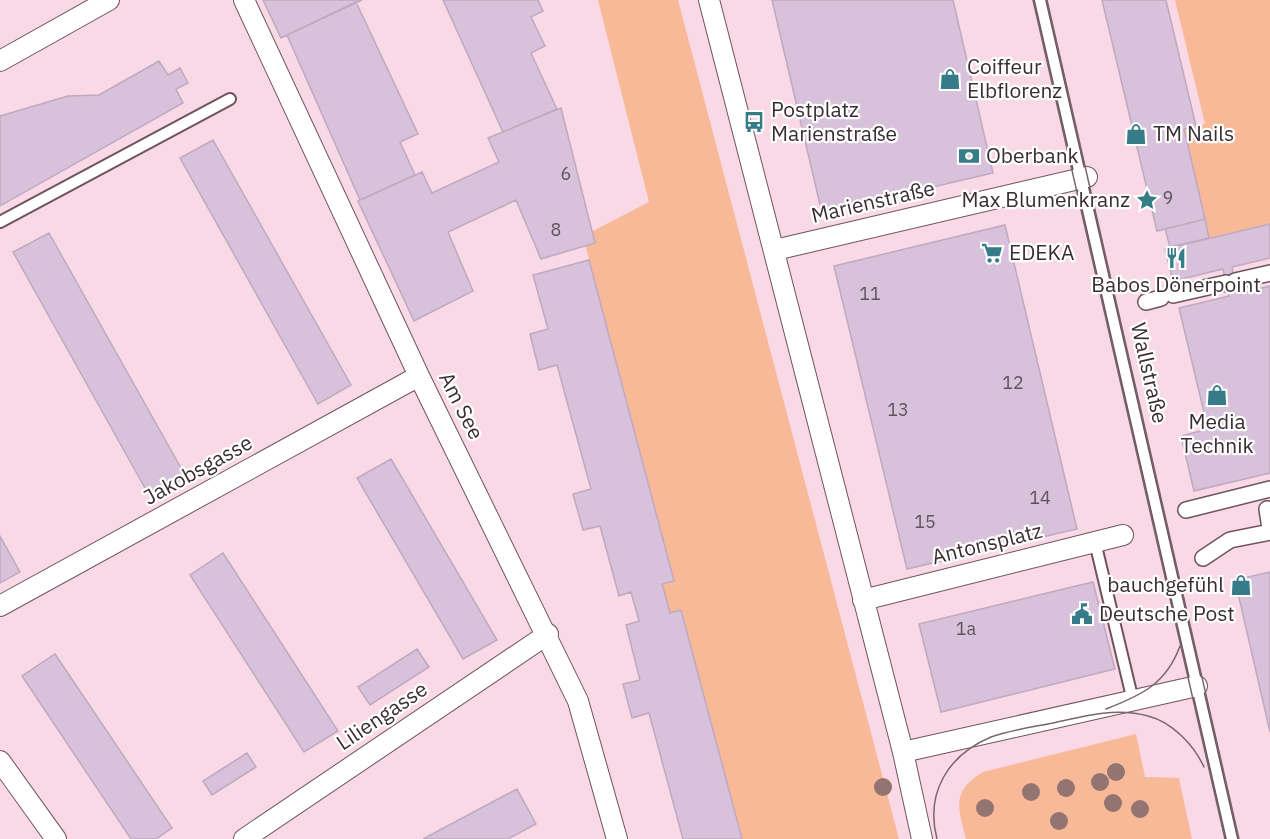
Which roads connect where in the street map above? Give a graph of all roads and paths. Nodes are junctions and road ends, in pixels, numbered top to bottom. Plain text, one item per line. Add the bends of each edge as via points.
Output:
1 (109, 0) edge
2 (244, 0) edge
3 (710, 0) edge
4 (1040, 0) edge
5 (0, 61) edge
6 (230, 99) dead end
7 (1084, 178) junction
8 (0, 222) edge
9 (775, 250) junction
10 (1270, 273) edge
11 (1146, 302) dead end
12 (419, 376) junction
13 (1270, 489) edge
14 (1267, 509) dead end
15 (1186, 510) dead end
16 (1270, 528) edge
17 (1270, 532) edge
18 (1123, 535) dead end
19 (1095, 542) junction
20 (1203, 558) dead end
21 (863, 600) junction
22 (0, 606) edge
23 (548, 634) junction
24 (1197, 686) junction
25 (1133, 700) junction
26 (903, 752) junction
27 (0, 761) edge
28 (56, 839) edge
29 (244, 839) edge
30 (617, 839) edge
31 (922, 839) edge
32 (1232, 839) edge

1 - 5 street
2 - 12 street, Am See
3 - 9 street
4 - 7 lane, Wallstraße
6 - 8 lane
7 - 9 street, Marienstraße
7 - 24 lane, Wallstraße
9 - 21 street
10 - 11 street
12 - 22 street, Jakobsgasse
12 - 23 street, Am See
13 - 15 street
14 - 16 street
17 - 20 street via 1230,540
18 - 19 street, Antonsplatz
19 - 21 street, Antonsplatz
19 - 25 lane
21 - 26 street
23 - 29 street, Liliengasse
23 - 30 street, Am See via 578,700
24 - 25 street
24 - 32 lane, Wallstraße
25 - 26 street
26 - 31 street
27 - 28 street

